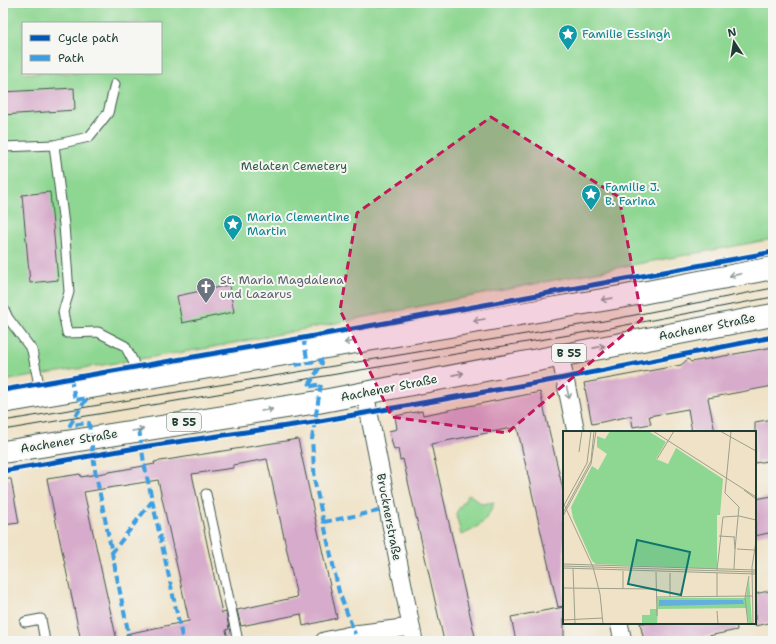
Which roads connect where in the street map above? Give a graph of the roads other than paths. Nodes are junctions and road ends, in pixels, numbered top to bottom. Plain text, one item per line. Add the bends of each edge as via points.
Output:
1 (115, 84) dead end
2 (54, 145) junction
3 (3, 148) edge
4 (773, 268) edge
5 (3, 307) edge
6 (773, 314) edge
7 (560, 355) junction
8 (137, 378) junction
9 (365, 392) junction
10 (41, 395) junction
11 (3, 402) edge
12 (576, 431) edge
13 (3, 452) edge
14 (206, 494) dead end
15 (25, 622) dead end
16 (619, 624) edge
17 (412, 634) edge
18 (45, 641) edge
19 (238, 641) edge
20 (324, 641) edge
21 (623, 641) edge

1 - 2 lane via 108,113 89,137
2 - 3 lane
2 - 8 lane via 68,277 69,292 63,312 67,332 98,332 125,346 133,361
4 -> 8 main road via 626,296
5 - 10 lane via 8,318 32,350
7 -> 6 main road, Aachener Straße / B 55
9 -> 7 main road, Aachener Straße / B 55
7 -> 12 street
8 - 10 main road
13 -> 9 main road, Aachener Straße / B 55
9 - 17 street, Brucknerstraße
10 - 11 main road
14 - 19 lane
15 - 18 lane via 41,619
16 - 21 street
17 - 20 street via 355,634

